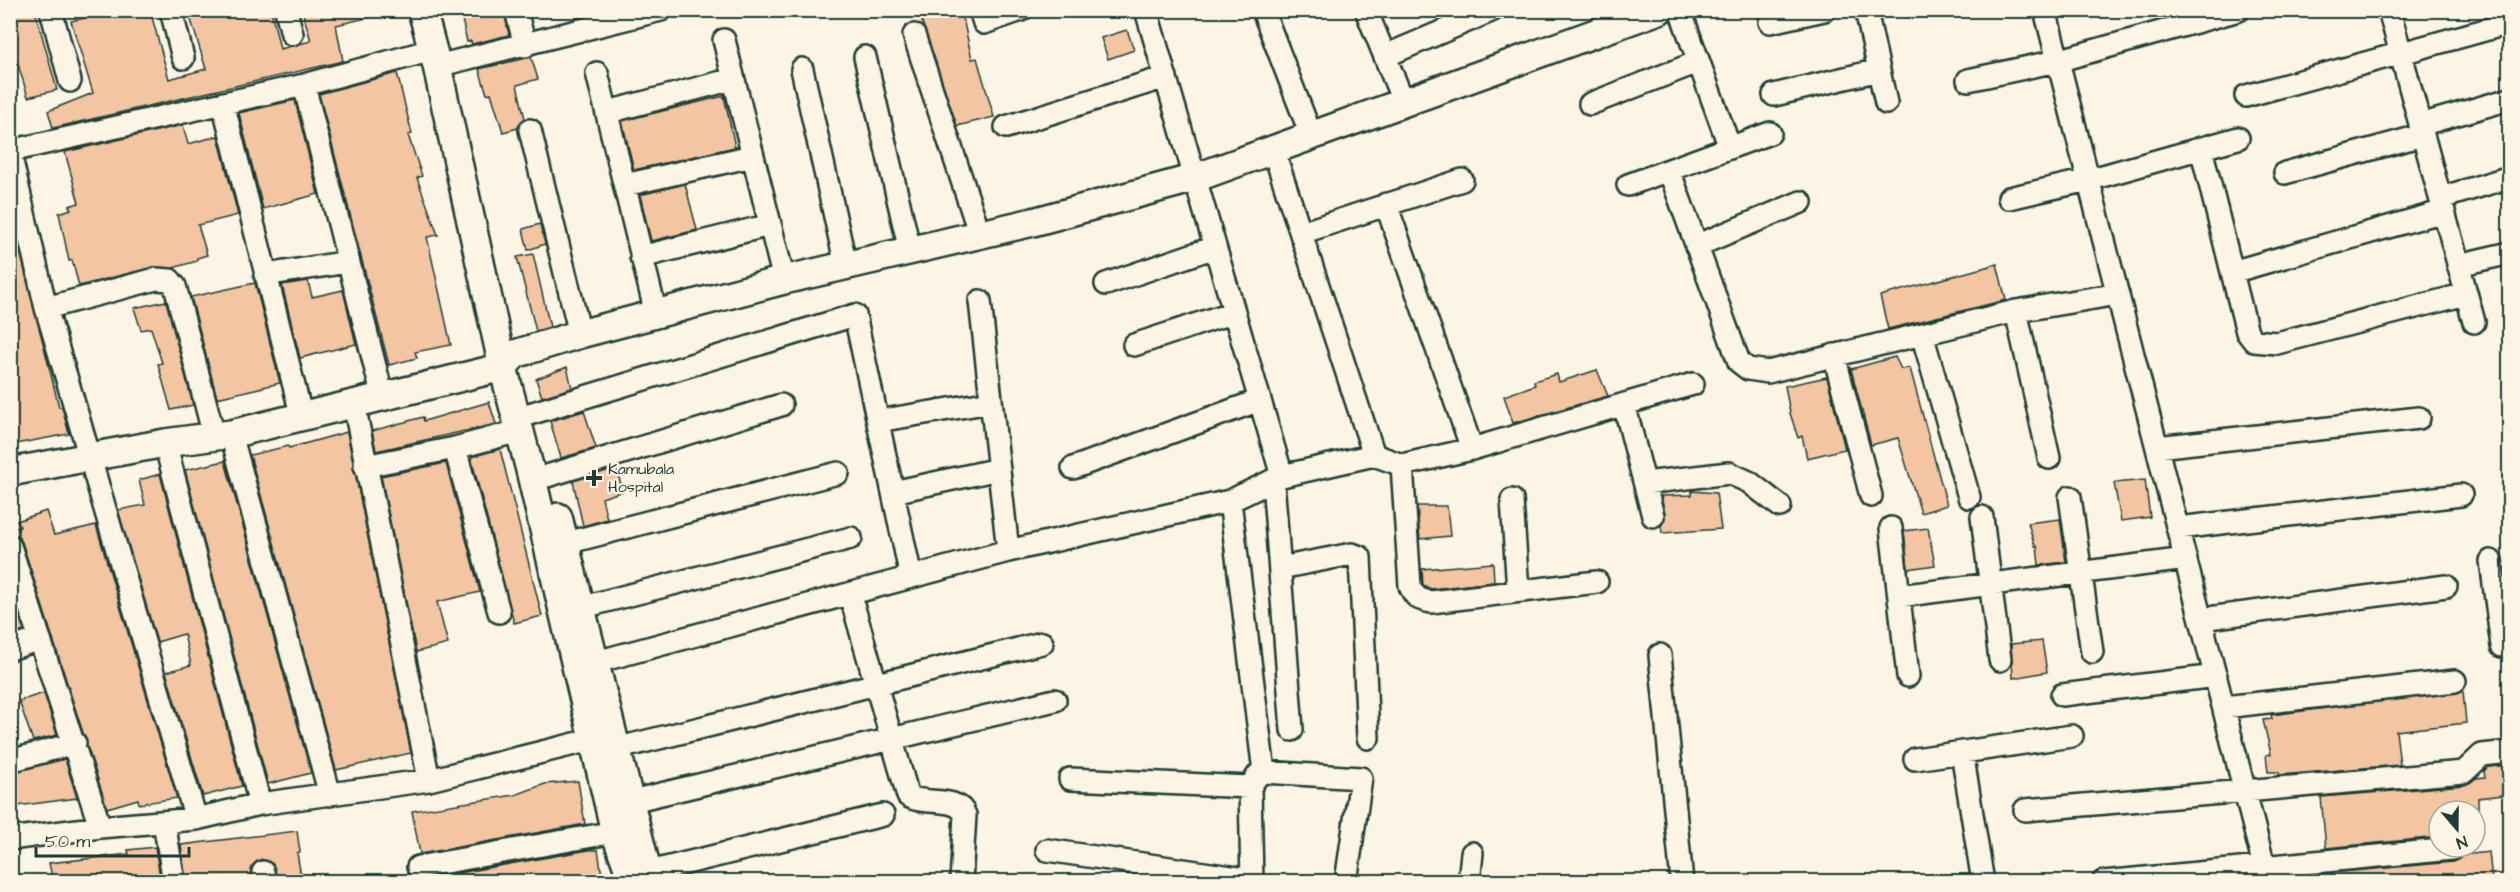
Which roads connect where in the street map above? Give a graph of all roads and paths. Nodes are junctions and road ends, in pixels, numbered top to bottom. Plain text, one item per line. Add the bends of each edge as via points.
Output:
1 (51, 10) edge
2 (171, 10) edge
3 (286, 10) edge
4 (422, 10) edge
5 (441, 10) edge
6 (516, 10) edge
7 (661, 10) edge
8 (980, 10) edge
9 (1021, 10) edge
10 (1146, 10) edge
11 (1366, 10) edge
12 (1493, 10) edge
13 (1659, 10) edge
14 (1680, 10) edge
15 (1824, 10) edge
16 (1866, 10) edge
17 (2044, 10) edge
18 (2239, 10) edge
19 (2389, 10) edge
20 (1265, 16) dead end
21 (608, 17) edge
22 (1770, 22) dead end
23 (2510, 23) edge
24 (292, 34) dead end
25 (914, 35) dead end
26 (724, 40) dead end
27 (525, 46) junction
28 (2402, 53) junction
29 (1384, 56) junction
30 (865, 57) dead end
31 (183, 58) dead end
32 (441, 59) junction
33 (2057, 61) junction
34 (1698, 62) junction
35 (802, 69) dead end
36 (1879, 70) junction
37 (597, 73) dead end
38 (1166, 77) junction
39 (734, 79) junction
40 (1968, 80) dead end
41 (70, 81) dead end
42 (304, 85) junction
43 (1774, 95) dead end
44 (2246, 96) dead end
45 (2510, 99) edge
46 (1403, 101) junction
47 (1886, 103) dead end
48 (223, 104) junction
49 (1590, 104) dead end
50 (608, 112) junction
51 (1006, 127) dead end
52 (530, 130) dead end
53 (2421, 130) junction
54 (1770, 133) dead end
55 (1311, 135) junction
56 (2238, 138) dead end
57 (1730, 148) junction
58 (2201, 148) junction
59 (1273, 149) junction
60 (10, 152) edge
61 (752, 156) junction
62 (1668, 170) junction
63 (2285, 173) dead end
64 (2510, 177) edge
65 (1195, 178) junction
66 (1461, 180) dead end
67 (2088, 180) junction
68 (625, 185) junction
69 (1628, 185) dead end
70 (2009, 198) dead end
71 (1801, 202) dead end
72 (1386, 204) junction
73 (2442, 205) junction
74 (770, 225) junction
75 (1301, 232) junction
76 (980, 235) junction
77 (1696, 246) junction
78 (1215, 247) junction
79 (910, 251) junction
80 (2510, 253) edge
81 (641, 257) junction
82 (348, 262) junction
83 (2458, 265) junction
84 (846, 266) junction
85 (2232, 272) junction
86 (265, 274) junction
87 (784, 280) junction
88 (1106, 284) dead end
89 (2118, 294) junction
90 (2466, 294) junction
91 (980, 301) dead end
92 (46, 308) junction
93 (2016, 311) junction
94 (1234, 312) junction
95 (656, 314) junction
96 (2474, 322) dead end
97 (580, 334) junction
98 (1922, 334) junction
99 (1134, 345) dead end
100 (1834, 355) junction
101 (509, 360) junction
102 (1693, 384) dead end
103 (383, 398) junction
104 (1260, 400) junction
105 (991, 402) junction
106 (354, 404) junction
107 (1624, 404) junction
108 (782, 405) dead end
109 (302, 418) junction
110 (2419, 418) dead end
111 (878, 421) junction
112 (522, 422) junction
113 (222, 435) junction
114 (165, 443) junction
115 (2157, 447) junction
116 (455, 448) junction
117 (1472, 449) junction
118 (1374, 455) junction
119 (91, 456) junction
120 (2049, 458) dead end
121 (1402, 465) junction
122 (365, 466) junction
123 (1073, 468) dead end
124 (999, 469) junction
125 (10, 472) edge
126 (838, 473) dead end
127 (547, 476) junction
128 (1278, 478) junction
129 (1645, 483) junction
130 (893, 492) junction
131 (2462, 495) dead end
132 (1871, 496) dead end
133 (1969, 497) dead end
134 (2070, 497) dead end
135 (1512, 500) dead end
136 (1230, 501) junction
137 (1780, 506) dead end
138 (1653, 516) dead end
139 (1982, 517) dead end
140 (1891, 528) dead end
141 (2178, 528) junction
142 (851, 538) dead end
143 (566, 543) junction
144 (10, 546) edge
145 (1008, 551) junction
146 (2186, 559) junction
147 (2492, 561) dead end
148 (1280, 568) junction
149 (2081, 572) junction
150 (911, 577) junction
151 (1597, 582) dead end
152 (1991, 584) junction
153 (2446, 586) dead end
154 (1518, 591) junction
155 (850, 594) junction
156 (1899, 596) junction
157 (583, 607) junction
158 (499, 612) dead end
159 (2201, 619) junction
160 (40, 639) junction
161 (1042, 643) dead end
162 (2510, 646) edge
163 (10, 649) edge
164 (2092, 652) dead end
165 (1660, 655) dead end
166 (2000, 660) dead end
167 (596, 662) junction
168 (2216, 675) junction
169 (1908, 676) dead end
170 (2455, 681) dead end
171 (876, 684) junction
172 (2062, 695) dead end
173 (1055, 700) dead end
174 (2224, 707) junction
175 (1292, 730) dead end
176 (2072, 736) dead end
177 (1368, 738) dead end
178 (893, 739) junction
179 (75, 743) junction
180 (605, 744) junction
181 (1962, 752) junction
182 (2510, 752) edge
183 (1915, 759) dead end
184 (10, 761) edge
185 (1070, 778) dead end
186 (429, 780) junction
187 (1257, 780) junction
188 (2246, 792) junction
189 (330, 795) junction
190 (260, 804) junction
191 (2025, 810) dead end
192 (618, 813) junction
193 (883, 814) dead end
194 (196, 819) junction
195 (164, 822) junction
196 (100, 827) junction
197 (10, 839) edge
198 (1047, 850) dead end
199 (2427, 852) edge
200 (1472, 853) dead end
201 (418, 867) dead end
202 (2267, 874) edge
203 (640, 878) edge
204 (1252, 881) edge
205 (174, 882) edge
206 (961, 882) edge
207 (1346, 882) edge
208 (1469, 882) edge
209 (1682, 882) edge
210 (1983, 882) edge
211 (2103, 882) edge

1 - 41 street
2 - 31 street
3 - 24 street
4 - 32 street
5 - 32 street
6 - 27 street
7 - 21 street
8 - 9 street via 984,23
10 - 38 street
11 - 29 street
12 - 29 street
13 - 46 street
14 - 34 street
15 - 22 street
16 - 36 street
17 - 33 street
18 - 33 street
19 - 28 street
20 - 55 street
21 - 27 street
23 - 28 street
25 - 76 street
26 - 39 street
27 - 32 street
28 - 44 street
28 - 53 street
29 - 46 street
30 - 79 street
32 - 42 street
32 - 101 street
33 - 40 street
33 - 67 street
34 - 49 street
34 - 57 street
35 - 84 street
36 - 43 street
36 - 47 street
37 - 50 street
38 - 51 street
38 - 65 street
39 - 50 street
39 - 61 street
42 - 48 street
42 - 82 street
45 - 53 street
46 - 55 street
48 - 60 street
48 - 86 street
50 - 68 street
52 - 97 street
53 - 63 street
53 - 73 street
54 - 57 street
55 - 59 street
56 - 58 street
57 - 62 street
58 - 67 street
58 - 85 street
59 - 65 street
59 - 75 street
60 - 92 street
61 - 68 street
61 - 74 street
62 - 69 street
62 - 77 street
64 - 73 street
65 - 76 street
65 - 78 street
66 - 72 street
67 - 70 street
67 - 89 street
68 - 81 street
71 - 77 street
72 - 75 street
72 - 117 street
73 - 83 street
73 - 85 street
74 - 81 street
74 - 87 street
75 - 118 street
76 - 79 street
77 - 100 street via 1739,362 1748,369 1768,372
78 - 88 street
78 - 94 street
79 - 84 street
80 - 83 street
81 - 95 street
82 - 86 street
82 - 103 street
83 - 90 street
84 - 87 street
85 - 90 street via 2247,332 2254,341 2266,343
86 - 109 street
87 - 95 street
89 - 93 street
89 - 115 street
90 - 96 street
91 - 105 street
92 - 113 street via 156,279 170,280
92 - 119 street
93 - 98 street
93 - 120 street
94 - 99 street
94 - 104 street
95 - 97 street
97 - 101 street
98 - 100 street
98 - 133 street
100 - 132 street
101 - 103 street
101 - 112 street
102 - 107 street
103 - 106 street
104 - 123 street
104 - 128 street
105 - 111 street
105 - 124 street
106 - 109 street
106 - 122 street
107 - 117 street
107 - 129 street
108 - 127 street
109 - 113 street
110 - 115 street
111 - 112 street via 855,315
111 - 130 street
112 - 116 street
112 - 127 street
112 - 180 street
113 - 114 street
113 - 189 street
114 - 119 street
114 - 190 street
115 - 141 street
116 - 122 street
116 - 158 street
117 - 121 street
118 - 121 street
118 - 128 street
119 - 125 street
119 - 194 street
121 - 154 street via 1410,586 1414,596 1431,602
122 - 186 street
124 - 130 street
124 - 145 street
126 - 143 street
127 - 143 street
128 - 136 street
128 - 148 street
129 - 137 street via 1729,473 1749,482
129 - 138 street
130 - 150 street
131 - 141 street
134 - 149 street
135 - 154 street
136 - 145 street
136 - 187 street
139 - 152 street
140 - 156 street
141 - 146 street
142 - 157 street
143 - 157 street
144 - 160 street
145 - 150 street
146 - 149 street
146 - 159 street
147 - 162 street via 2502,646
148 - 175 street
148 - 177 street via 1352,554 1359,557
149 - 152 street
149 - 164 street
150 - 155 street
151 - 154 street
152 - 156 street
152 - 166 street
153 - 159 street
155 - 167 street
155 - 171 street
156 - 169 street
157 - 167 street
159 - 168 street
160 - 163 street
160 - 179 street
161 - 171 street
165 - 209 street
167 - 180 street
168 - 172 street
168 - 174 street
170 - 174 street
171 - 178 street
171 - 180 street
173 - 178 street
174 - 188 street
176 - 181 street
178 - 192 street
178 - 206 street via 908,796 915,801 957,804 963,809
179 - 184 street
179 - 196 street
180 - 186 street
180 - 192 street
181 - 183 street
181 - 210 street
182 - 188 street via 2482,755 2464,772
185 - 187 street
186 - 189 street
187 - 204 street
187 - 207 street via 1361,778
188 - 191 street
188 - 202 street
189 - 190 street
190 - 194 street
192 - 201 street
192 - 203 street
193 - 203 street
194 - 195 street
195 - 196 street
195 - 205 street
196 - 197 street
198 - 204 street
199 - 202 street
200 - 208 street
202 - 211 street

